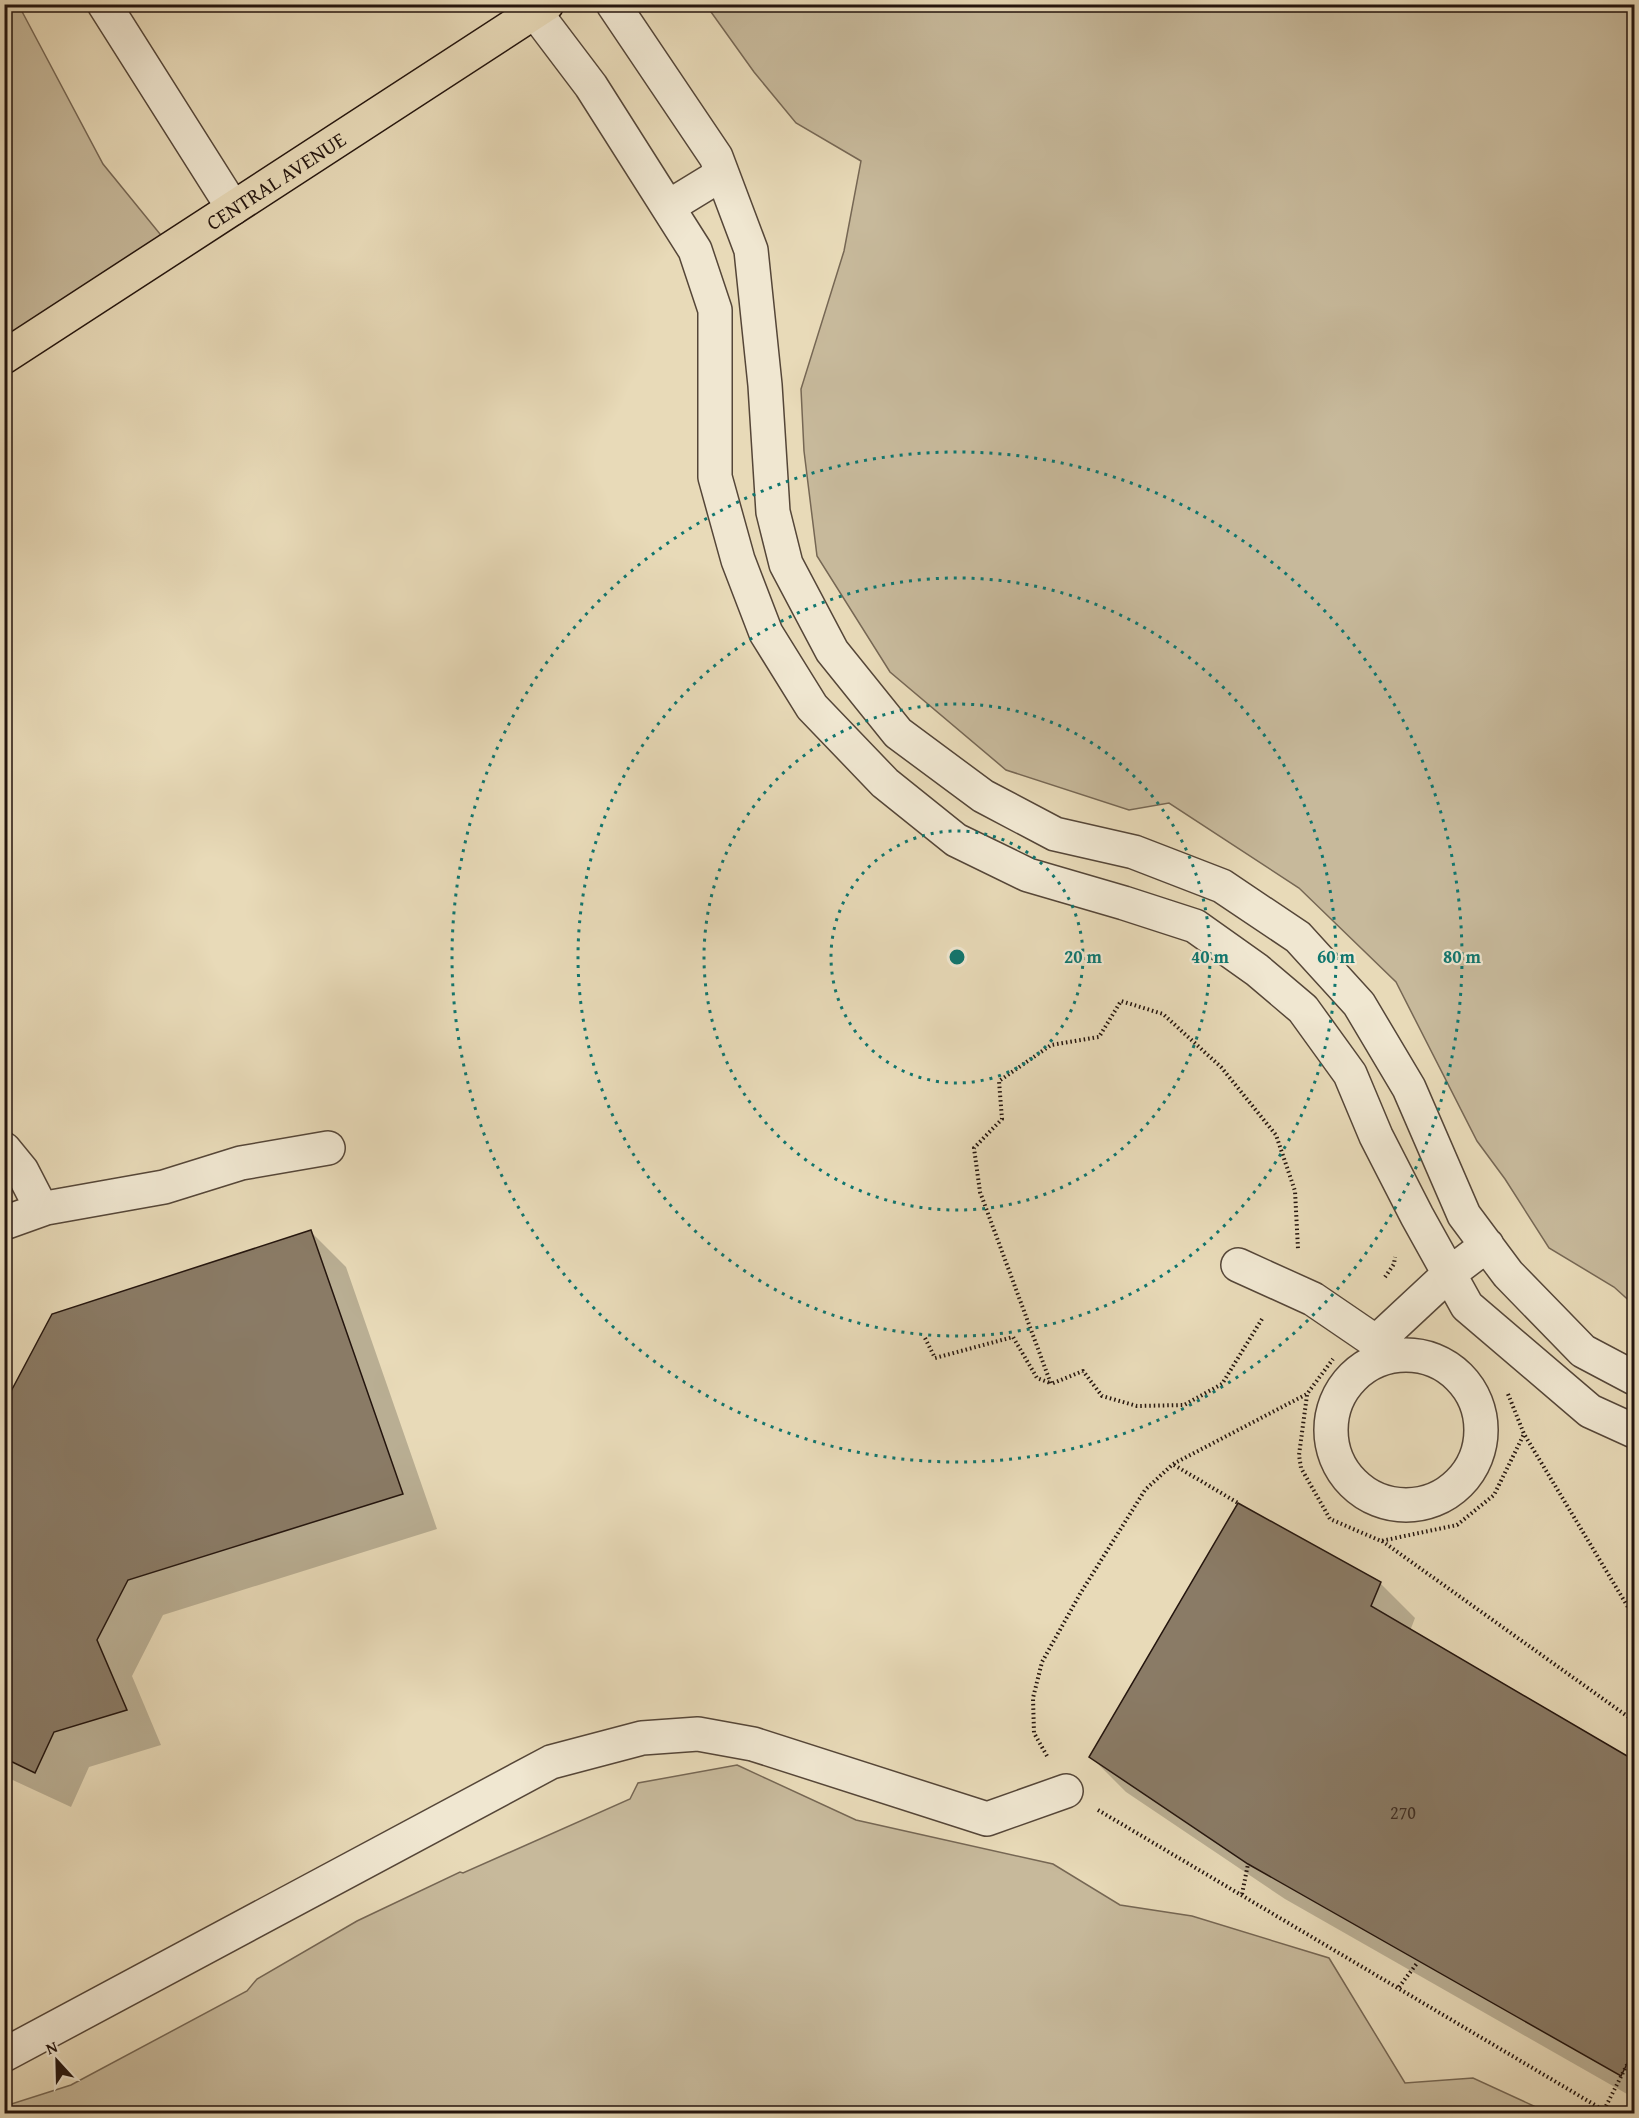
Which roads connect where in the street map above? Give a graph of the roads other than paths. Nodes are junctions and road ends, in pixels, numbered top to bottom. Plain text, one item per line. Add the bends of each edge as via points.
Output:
1 (104, 4) edge
2 (613, 4) edge
3 (541, 8) edge
4 (722, 174) junction
5 (668, 207) junction
6 (233, 208) junction
7 (4, 357) edge
8 (4, 1149) edge
9 (328, 1149) dead end
10 (46, 1208) junction
11 (4, 1224) edge
12 (1487, 1245) junction
13 (1238, 1265) dead end
14 (1449, 1274) junction
15 (1372, 1342) junction
16 (1635, 1378) edge
17 (1635, 1431) edge
18 (1066, 1791) road end
19 (4, 2055) edge

1 - 6 lane
2 - 4 lane via 716,157
3 - 5 lane
3 - 6 main road, CENTRAL AVENUE
4 - 5 lane
4 - 12 lane via 751,250 773,512 786,564 832,651 898,733 983,796 1055,834 1134,852 1222,886 1298,937 1359,1004 1408,1088 1464,1215
5 - 14 lane via 695,250 715,310 715,477 738,561 766,633 812,707 885,783 956,840 1028,875 1195,926 1257,970 1303,1010 1350,1074 1376,1136
6 - 7 main road, CENTRAL AVENUE
8 - 10 lane via 22,1171 38,1202
9 - 10 lane via 241,1163 164,1187
10 - 11 lane
12 - 14 lane
12 - 16 lane via 1508,1274 1583,1351
13 - 15 lane via 1313,1299
14 - 15 lane
14 - 17 lane via 1467,1306 1590,1411
15 - 15 lane via 1363,1368 1345,1385 1334,1408 1330,1432 1335,1457 1349,1479 1368,1495 1391,1504 1416,1504 1440,1497 1460,1483 1475,1463 1481,1439 1480,1414 1472,1391 1455,1372 1434,1359
18 - 19 lane via 987,1819 753,1744 698,1734 642,1738 551,1762

